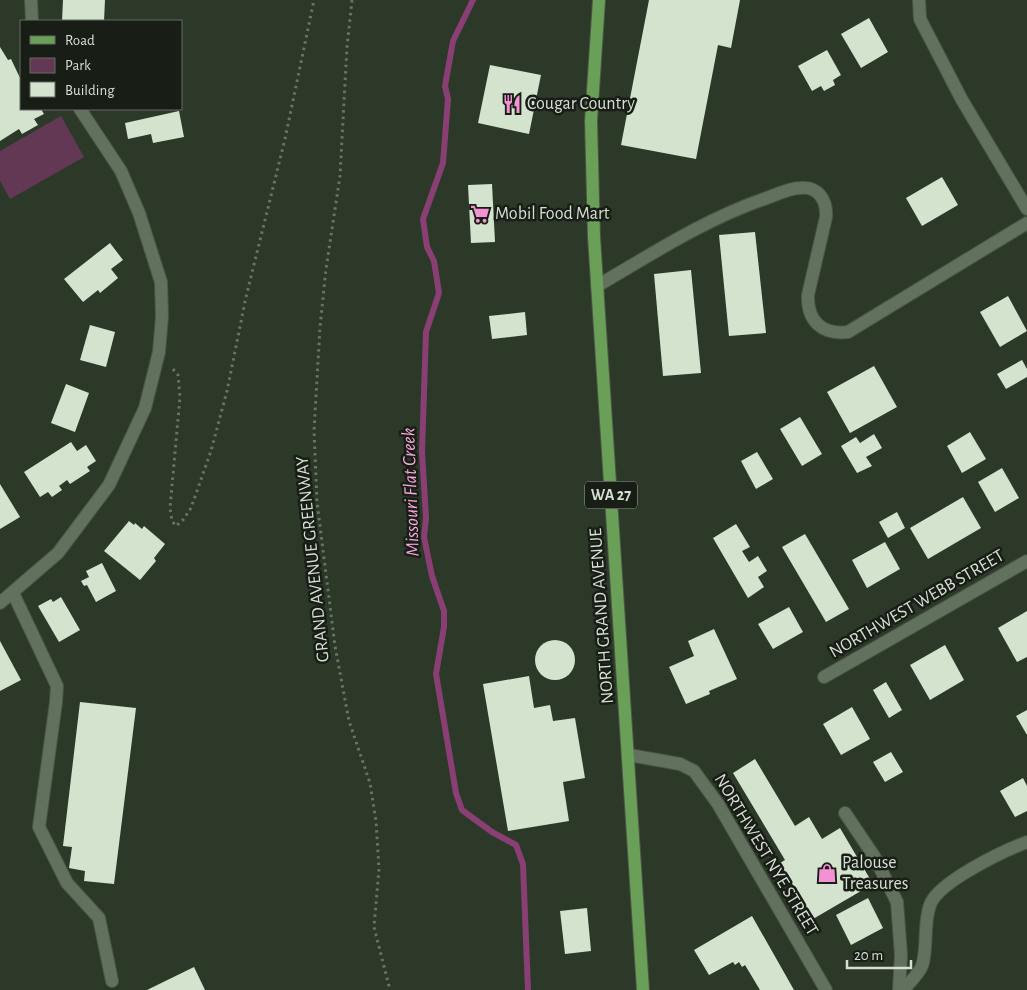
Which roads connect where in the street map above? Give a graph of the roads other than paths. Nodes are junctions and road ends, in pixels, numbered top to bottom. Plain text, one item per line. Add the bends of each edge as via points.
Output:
1 (31, 0) edge
2 (600, 0) edge
3 (919, 0) edge
4 (32, 20) edge
5 (81, 110) edge
6 (1027, 209) edge
7 (1027, 223) edge
8 (597, 286) junction
9 (1027, 561) edge
10 (13, 593) junction
11 (0, 603) edge
12 (824, 677) dead end
13 (628, 755) junction
14 (846, 813) dead end
15 (1027, 842) edge
16 (112, 981) dead end
17 (643, 990) edge
18 (826, 990) edge
19 (901, 990) edge

1 - 4 street
2 - 8 main road, NORTH GRAND AVENUE / WA 27 via 591,121
3 - 6 street via 920,19 932,44
5 - 10 street via 121,171 140,213 161,282 159,352 145,408 109,485 58,553
7 - 8 street via 848,332 825,331 811,316 808,305 826,217 824,200 810,189 800,188 740,207
8 - 13 main road, NORTH GRAND AVENUE / WA 27
9 - 12 street, NORTHWEST WEBB STREET
10 - 11 street
10 - 16 street via 57,686 39,827 67,883 99,918
13 - 17 main road, NORTH GRAND AVENUE / WA 27
13 - 18 street, NORTHWEST NYE STREET via 680,764 694,771 718,804
14 - 19 street via 874,856 897,902
15 - 19 street via 950,881 936,894 930,906 921,967

